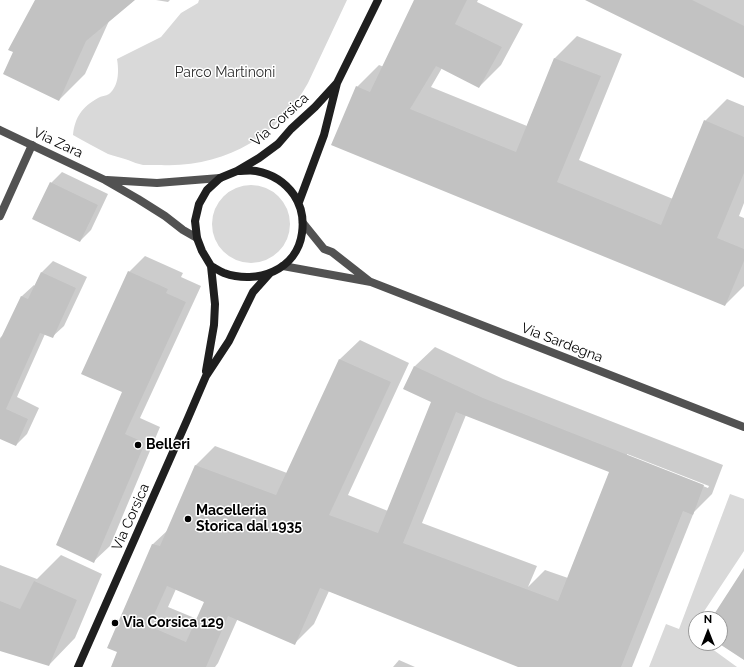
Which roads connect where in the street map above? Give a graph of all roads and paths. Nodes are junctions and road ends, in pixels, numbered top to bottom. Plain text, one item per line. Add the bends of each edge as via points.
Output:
1 (378, 0) edge
2 (337, 83) junction
3 (0, 130) edge
4 (32, 145) junction
5 (237, 172) junction
6 (220, 178) junction
7 (105, 180) junction
8 (298, 202) junction
9 (0, 216) edge
10 (303, 223) junction
11 (197, 238) junction
12 (211, 266) junction
13 (283, 266) junction
14 (270, 273) junction
15 (371, 282) junction
16 (206, 376) junction
17 (744, 427) edge
18 (78, 667) edge

1 - 2 main road, Via Corsica
2 - 5 main road, Via Corsica via 278,144
2 - 8 main road, Via Corsica via 324,135
3 - 4 street, Via Zara
4 - 7 street, Via Zara
4 - 9 street
5 - 6 main road, Via Corsica
5 - 8 main road, Via Corsica via 256,171 273,176 288,187
6 - 7 street, Via Zara via 157,183
6 - 11 main road, Via Corsica via 207,190 199,204 195,221
7 - 11 street, Via Zara
8 - 10 main road, Via Corsica
10 - 13 main road, Via Corsica via 301,239 294,254
10 - 15 street, Via Sardegna via 324,249 332,252
11 - 12 main road, Via Corsica
12 - 14 main road, Via Corsica via 223,273 239,277 255,277
12 - 16 main road, Via Corsica via 215,304
13 - 14 main road, Via Corsica
13 - 15 street, Via Sardegna
14 - 16 main road, Via Corsica via 253,292 229,341
15 - 17 street, Via Sardegna
16 - 18 main road, Via Corsica

